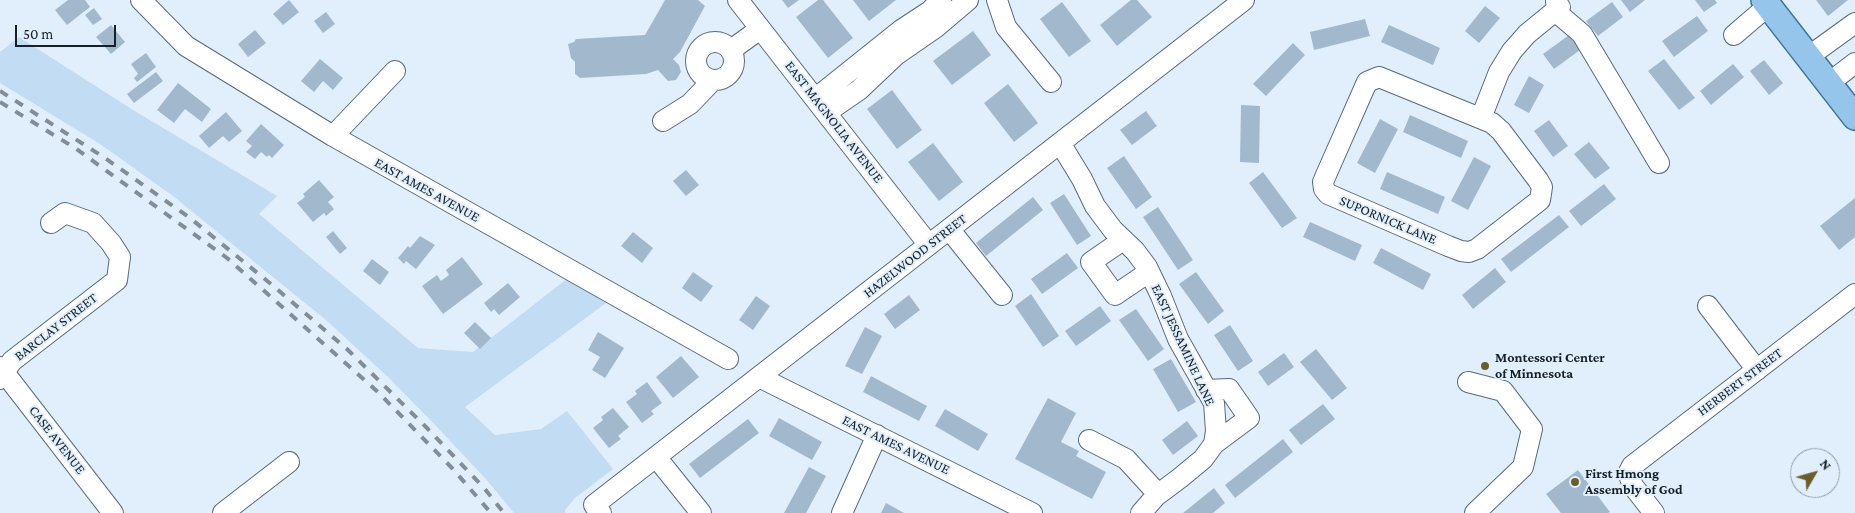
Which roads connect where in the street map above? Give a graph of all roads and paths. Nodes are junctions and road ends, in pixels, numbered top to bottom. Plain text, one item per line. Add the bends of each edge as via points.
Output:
1 (141, 0) edge
2 (738, 0) edge
3 (941, 0) edge
4 (968, 0) edge
5 (996, 0) edge
6 (1244, 0) edge
7 (1766, 3) edge
8 (1557, 6) edge
9 (1855, 23) edge
10 (760, 29) junction
11 (1734, 35) dead end
12 (731, 50) junction
13 (1808, 57) junction
14 (1855, 63) edge
15 (395, 71) dead end
16 (714, 80) junction
17 (1051, 82) dead end
18 (1829, 84) junction
19 (821, 105) junction
20 (1855, 117) edge
21 (1482, 118) junction
22 (663, 121) dead end
23 (333, 136) junction
24 (1060, 143) junction
25 (1659, 163) dead end
26 (51, 223) dead end
27 (949, 229) junction
28 (1123, 240) junction
29 (930, 245) junction
30 (1149, 272) junction
31 (1855, 294) edge
32 (1002, 295) dead end
33 (1708, 306) dead end
34 (728, 359) dead end
35 (1757, 370) junction
36 (2, 373) edge
37 (759, 377) junction
38 (1468, 382) dead end
39 (1206, 390) junction
40 (877, 435) junction
41 (1089, 440) dead end
42 (1214, 444) junction
43 (656, 458) junction
44 (289, 462) dead end
45 (1158, 494) junction
46 (1004, 506) edge
47 (114, 513) edge
48 (223, 513) edge
49 (601, 513) edge
50 (701, 513) edge
51 (842, 513) edge
52 (1032, 513) edge
53 (1141, 513) edge
54 (1475, 513) edge
55 (1654, 513) edge

1 - 23 street, EAST AMES AVENUE via 186,46
2 - 10 street, EAST MAGNOLIA AVENUE
3 - 19 street via 902,30
4 - 19 street via 896,55 859,90
5 - 17 street via 1006,27
6 - 24 street, HAZELWOOD STREET
7 - 11 street
7 - 13 main road
8 - 21 street via 1512,51
8 - 25 street via 1582,34
9 - 13 street
10 - 12 street
10 - 19 street, EAST MAGNOLIA AVENUE
12 - 16 street via 734,62 729,73
12 - 16 street via 720,42 714,42 702,46 698,52 698,70 702,76
13 - 18 main road
14 - 18 street
15 - 23 street
16 - 22 street via 690,104
18 - 20 main road
19 - 29 street, EAST MAGNOLIA AVENUE
21 - 21 street, SUPORNICK LANE via 1379,76 1373,78 1367,82 1323,182 1324,189 1334,197 1448,246 1469,252 1477,249 1540,200 1542,194 1538,180 1501,131
23 - 34 street, EAST AMES AVENUE
24 - 27 street, HAZELWOOD STREET
24 - 28 street, EAST JESSAMINE LANE via 1095,206
26 - 36 street, BARCLAY STREET via 66,213 93,224 120,257 117,280 12,361
27 - 29 street, HAZELWOOD STREET
27 - 32 street
28 - 30 street, EAST JESSAMINE LANE
28 - 30 street via 1091,262 1114,295
29 - 37 street, HAZELWOOD STREET
30 - 39 street, EAST JESSAMINE LANE via 1178,339
31 - 35 street, HERBERT STREET
33 - 35 street
35 - 55 street, HERBERT STREET via 1632,466 1629,472 1633,486
36 - 47 street, CASE AVENUE
37 - 40 street, EAST AMES AVENUE
37 - 43 street, HAZELWOOD STREET
38 - 54 street via 1503,391 1532,429 1523,467
39 - 42 street, EAST JESSAMINE LANE via 1214,403
39 - 42 street via 1229,389 1249,418
40 - 46 street, EAST AMES AVENUE
40 - 51 street
41 - 45 street via 1126,459
42 - 45 street via 1203,459
43 - 49 street, HAZELWOOD STREET via 594,505
43 - 50 street
44 - 48 street
45 - 53 street
46 - 52 street, EAST AMES AVENUE

